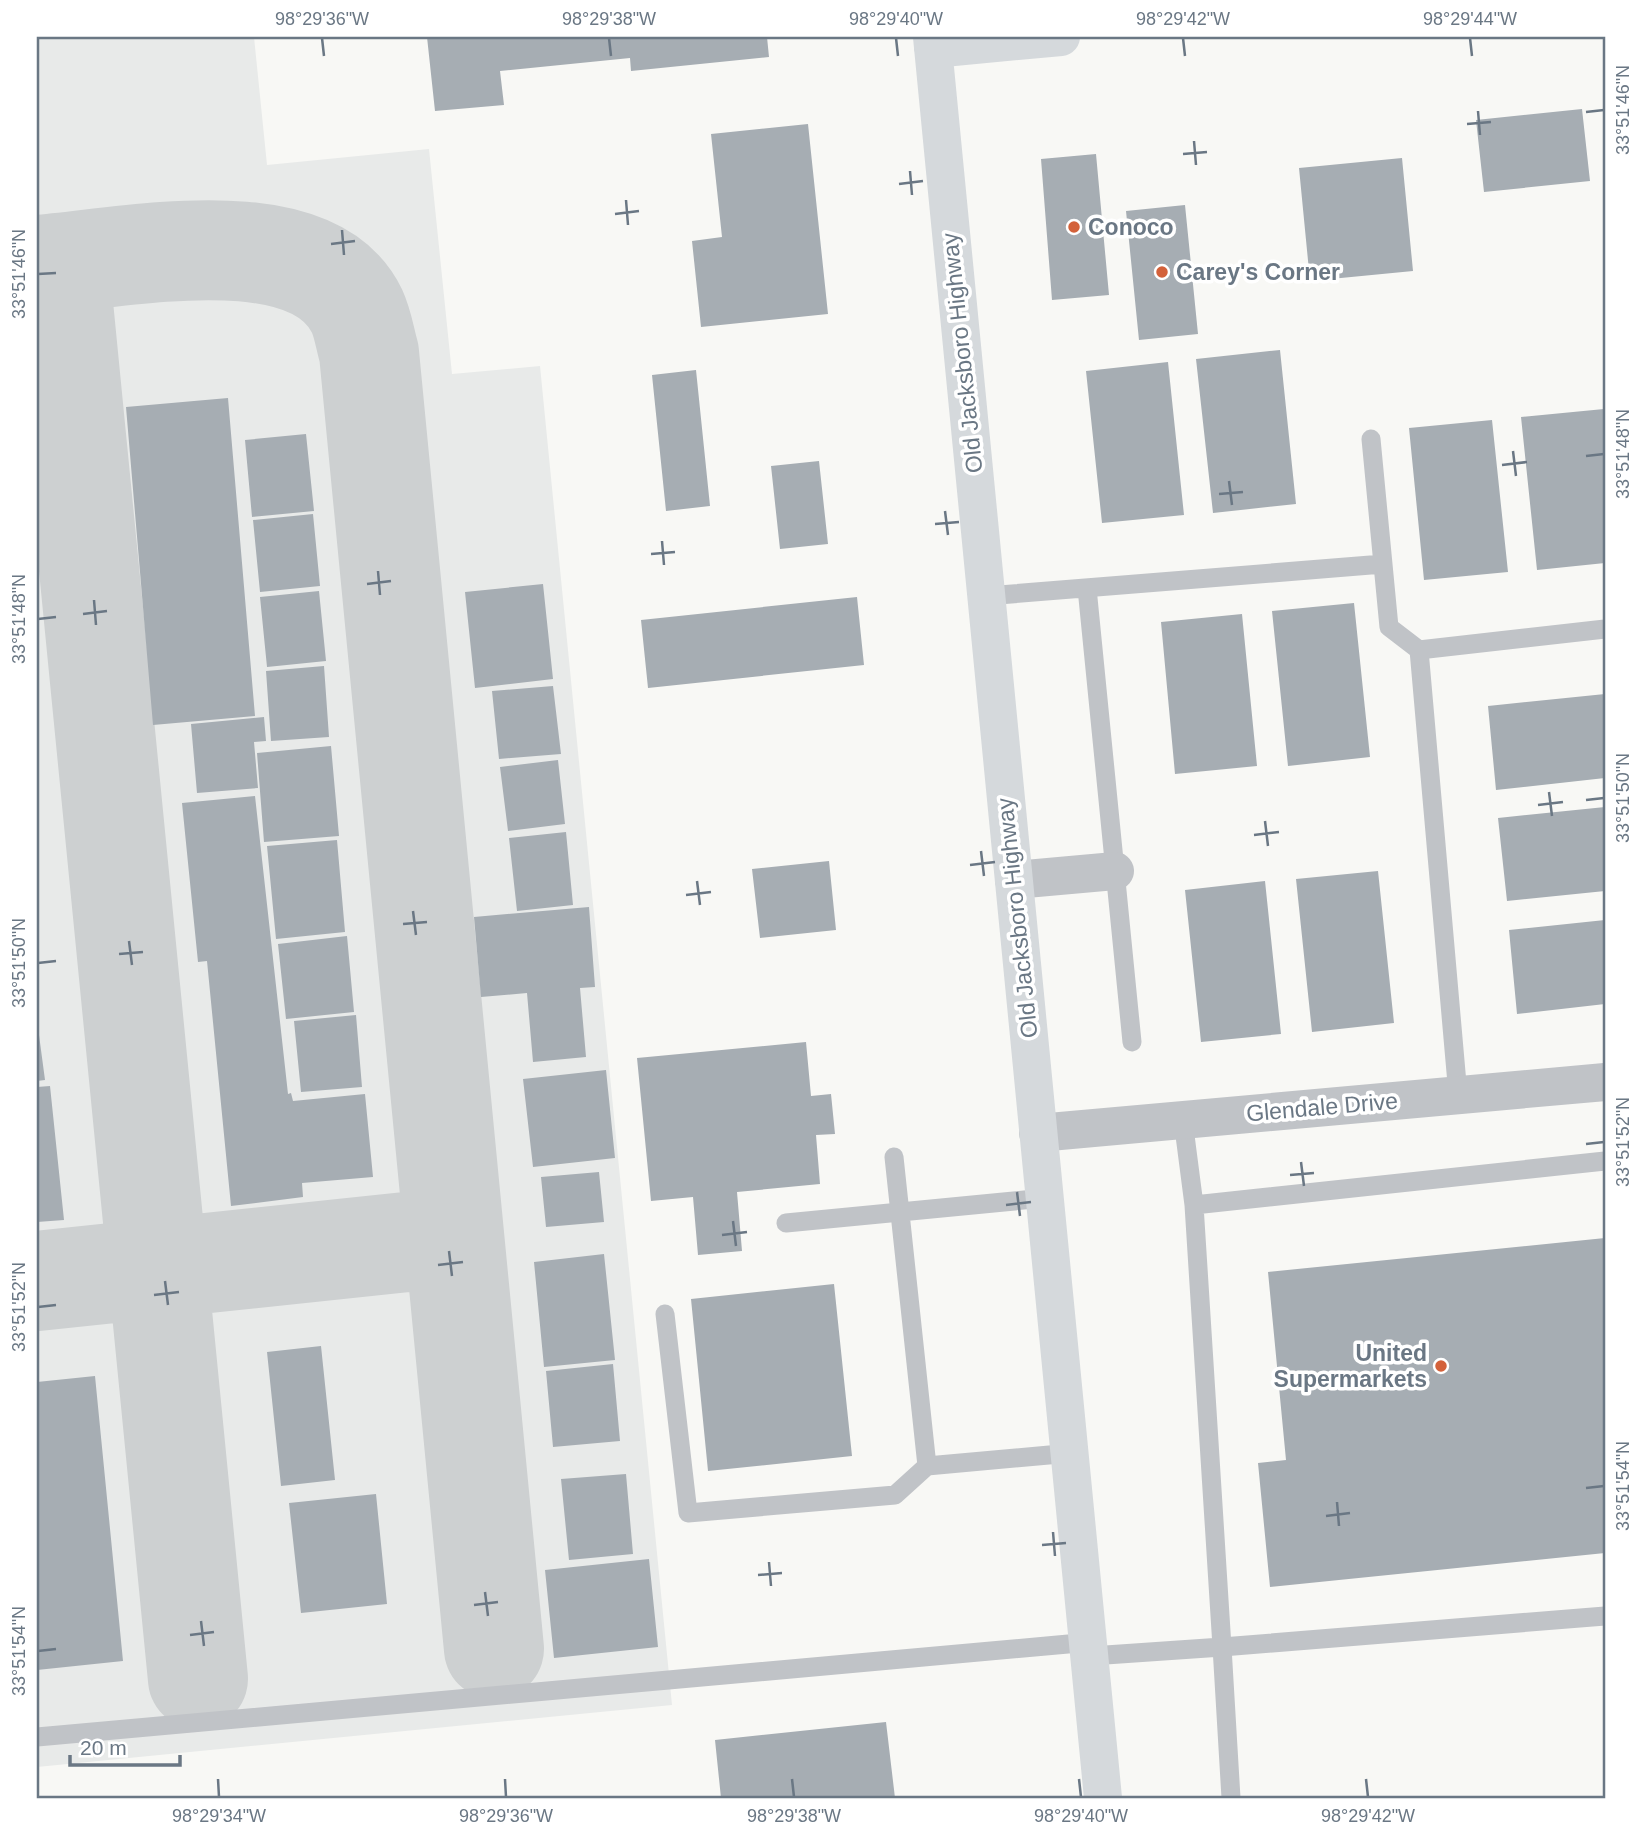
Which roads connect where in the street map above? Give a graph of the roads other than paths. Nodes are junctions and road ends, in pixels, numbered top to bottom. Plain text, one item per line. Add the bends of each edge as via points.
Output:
1 (1061, 37) edge
2 (932, 43) edge
3 (1371, 439) dead end
4 (1383, 564) junction
5 (1087, 588) junction
6 (986, 596) junction
7 (1605, 629) edge
8 (1419, 650) junction
9 (1115, 871) junction
10 (1014, 880) junction
11 (1132, 1042) dead end
12 (1605, 1082) edge
13 (1458, 1095) junction
14 (1183, 1120) junction
15 (1038, 1133) junction
16 (894, 1157) dead end
17 (1605, 1161) edge
18 (1045, 1198) junction
19 (1194, 1205) junction
20 (899, 1212) junction
21 (786, 1223) dead end
22 (665, 1314) dead end
23 (1071, 1453) junction
24 (927, 1466) junction
25 (1605, 1616) edge
26 (1222, 1647) junction
27 (1090, 1649) junction
28 (37, 1737) edge
29 (1103, 1798) edge
30 (1231, 1798) edge

1 - 2 main road
2 - 6 main road, Old Jacksboro Highway
3 - 4 lane
4 - 5 lane
4 - 8 lane via 1390,627
5 - 6 lane
5 - 9 lane
6 - 10 main road, Old Jacksboro Highway
7 - 8 lane
8 - 13 lane
9 - 10 street
9 - 11 lane
10 - 15 main road, Old Jacksboro Highway
12 - 13 street, Glendale Drive
13 - 14 street, Glendale Drive
14 - 15 street, Glendale Drive
14 - 19 lane
15 - 18 main road, Old Jacksboro Highway
16 - 20 lane
17 - 19 lane
18 - 20 lane
18 - 23 main road, Old Jacksboro Highway
19 - 26 lane
20 - 21 lane
20 - 24 lane
22 - 24 lane via 688,1513 895,1495
23 - 24 lane
23 - 27 main road, Old Jacksboro Highway
25 - 26 lane
26 - 27 lane
26 - 30 lane
27 - 28 lane
27 - 29 main road, Old Jacksboro Highway

